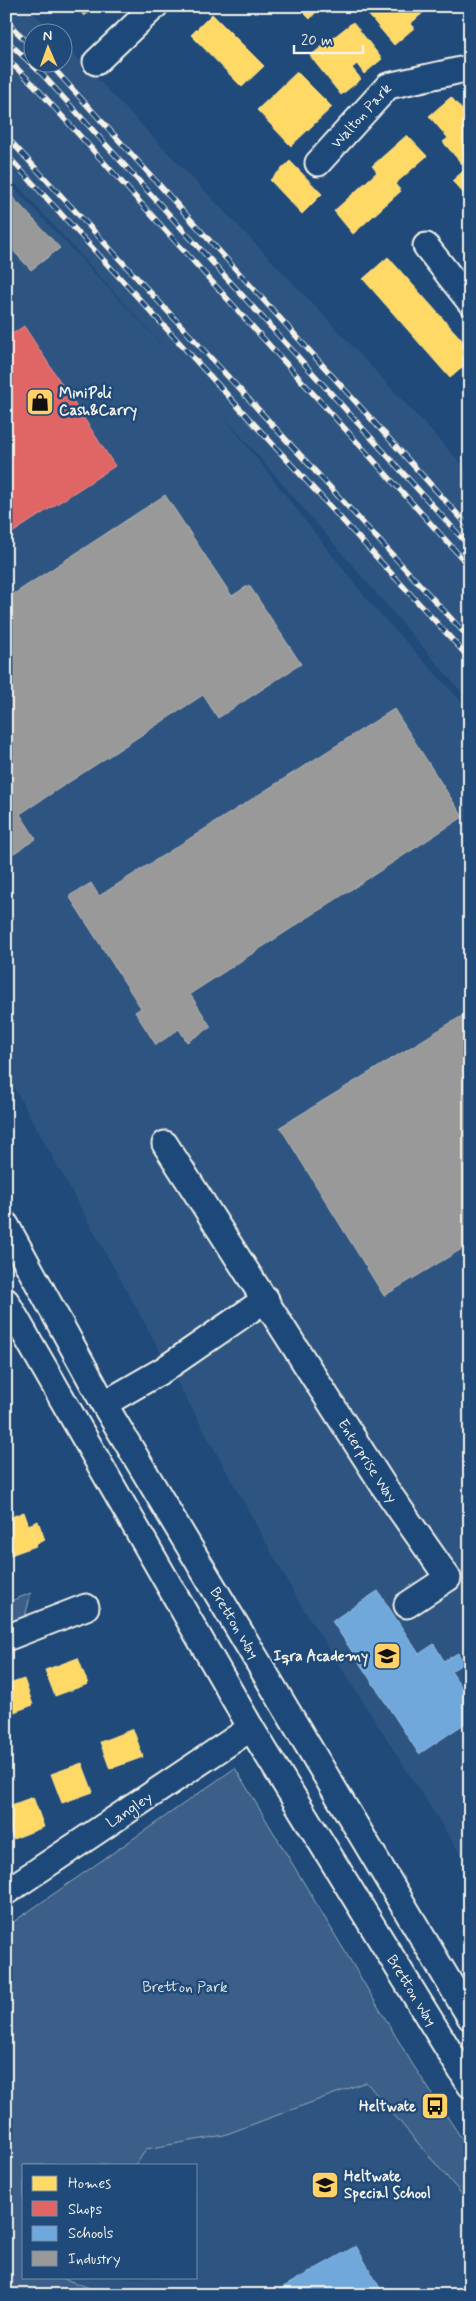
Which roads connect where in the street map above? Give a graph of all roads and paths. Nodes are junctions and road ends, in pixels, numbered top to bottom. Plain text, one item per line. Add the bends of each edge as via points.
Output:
1 (155, 6) edge
2 (96, 62) dead end
3 (470, 68) edge
4 (318, 163) dead end
5 (426, 246) dead end
6 (470, 302) edge
7 (165, 1144) dead end
8 (6, 1225) edge
9 (266, 1299) junction
10 (6, 1301) edge
11 (104, 1404) junction
12 (407, 1604) dead end
13 (86, 1606) dead end
14 (6, 1638) edge
15 (251, 1728) junction
16 (6, 1892) edge
17 (470, 2017) edge
18 (470, 2085) edge

1 - 2 street
3 - 4 street, Walton Park via 388,86
5 - 6 street
7 - 9 street, Enterprise Way
8 - 11 street, Bretton Way
9 - 11 street via 163,1370
9 - 12 street, Enterprise Way via 385,1488 448,1578
10 - 15 street, Bretton Way
11 - 17 street, Bretton Way
13 - 14 street
15 - 16 street, Langley
15 - 18 street, Bretton Way

